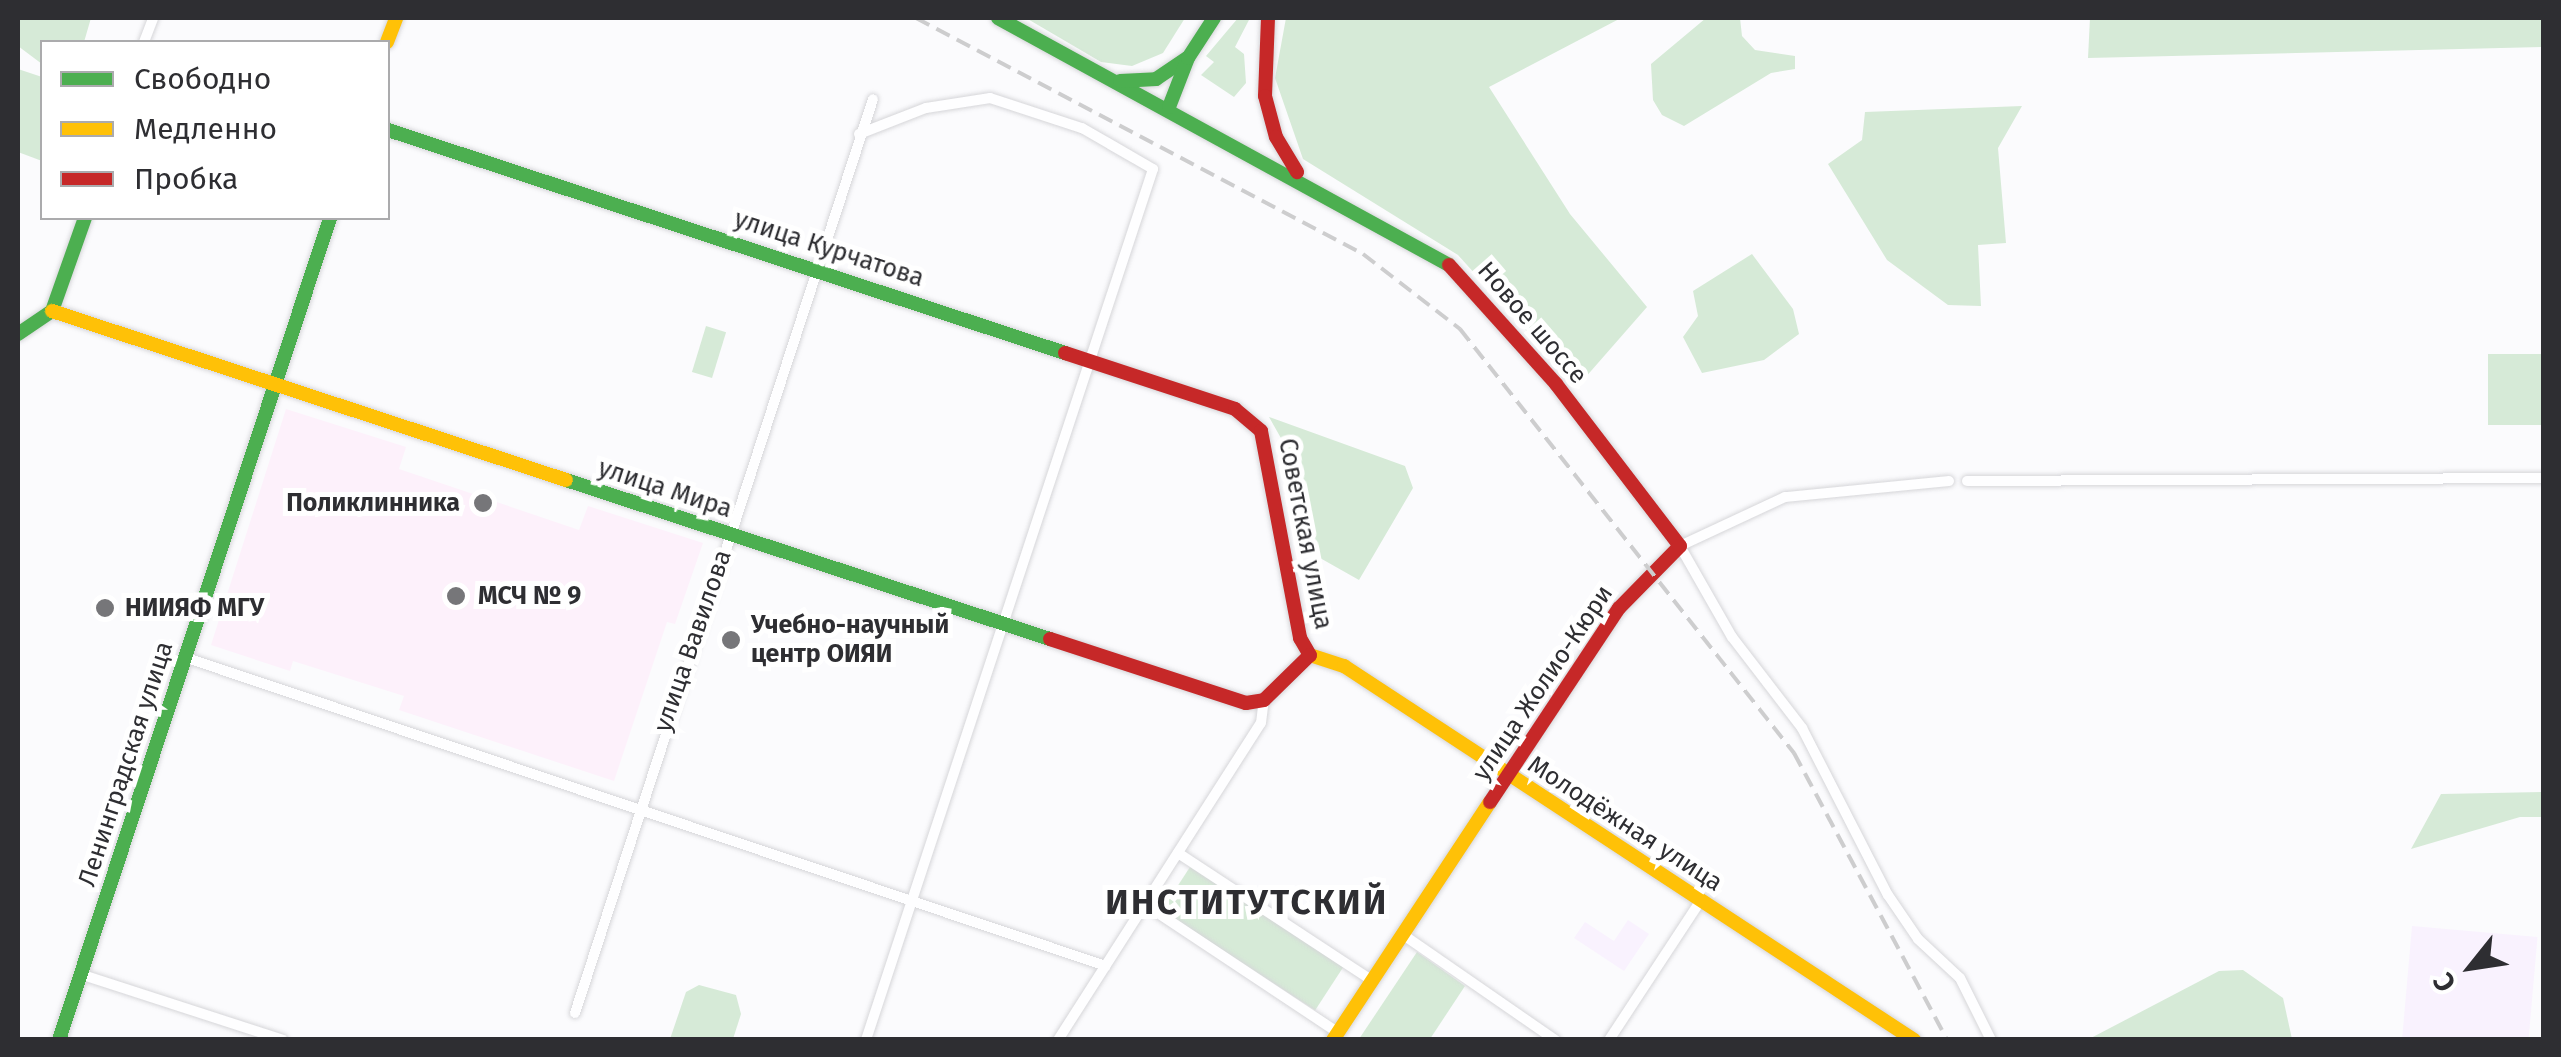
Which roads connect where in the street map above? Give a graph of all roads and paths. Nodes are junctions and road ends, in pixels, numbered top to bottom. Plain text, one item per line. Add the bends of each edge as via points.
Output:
1 (998, 18) edge
2 (1214, 18) edge
3 (1268, 18) edge
4 (1188, 58) junction
5 (1115, 80) junction
6 (873, 99) dead end
7 (1168, 106) junction
8 (1272, 125) junction
9 (390, 131) edge
10 (860, 134) junction
11 (1256, 154) junction
12 (1304, 180) junction
13 (84, 220) edge
14 (329, 220) edge
15 (814, 268) junction
16 (52, 311) junction
17 (18, 334) edge
18 (1089, 358) junction
19 (276, 383) junction
20 (1251, 420) joint
21 (2544, 478) edge
22 (1949, 481) dead end
23 (1967, 481) dead end
24 (729, 534) junction
25 (1680, 546) junction
26 (1004, 622) junction
27 (1310, 655) junction
28 (184, 657) junction
29 (1264, 700) junction
30 (1508, 775) junction
31 (638, 806) junction
32 (1178, 853) junction
33 (912, 897) junction
34 (1702, 900) junction
35 (1146, 905) junction
36 (1402, 934) junction
37 (1106, 966) junction
38 (80, 974) junction
39 (1371, 980) junction
40 (576, 1013) dead end
41 (1335, 1036) edge
42 (59, 1040) edge
43 (283, 1040) edge
44 (866, 1040) edge
45 (1058, 1040) edge
46 (1556, 1040) edge
47 (1609, 1040) edge
48 (1914, 1040) edge
49 (1991, 1040) edge

1 - 5 main road, Новое шоссе
2 - 4 main road
3 - 8 main road via 1263,72
4 - 5 main road via 1156,79
4 - 7 main road
5 - 7 main road, Новое шоссе
6 - 10 street, улица Вавилова
7 - 11 main road, Новое шоссе
8 - 11 main road via 1271,141
8 - 12 main road
9 - 15 main road, улица Курчатова
10 - 15 street, улица Вавилова
10 - 18 street via 926,108 990,98 1082,128 1153,169
11 - 12 main road, Новое шоссе
12 - 25 main road, Новое шоссе via 1428,250 1480,293
13 - 16 main road
14 - 19 main road, Ленинградская улица
15 - 18 main road, улица Курчатова
15 - 24 street, улица Вавилова
16 - 17 main road
16 - 19 main road, улица Мира
18 - 20 main road, улица Курчатова
18 - 26 street
19 - 24 main road, улица Мира
19 - 28 main road, Ленинградская улица
20 - 27 main road, Советская улица via 1269,449 1284,558 1300,638
21 - 23 street
22 - 25 street, улица Жолио-Кюри via 1785,496
24 - 26 main road, улица Мира
24 - 31 street, улица Вавилова
25 - 30 main road, улица Жолио-Кюри via 1620,608
25 - 49 street via 1732,637 1802,728 1888,894 1918,938 1960,978
26 - 29 main road, улица Мира via 1230,698
26 - 33 street
27 - 29 main road, Советская улица
27 - 30 main road, Молодёжная улица via 1344,666
28 - 31 street
28 - 38 main road, Ленинградская улица
29 - 32 street via 1261,724
30 - 34 main road, Молодёжная улица
30 - 36 main road, улица Жолио-Кюри
31 - 33 street
31 - 40 street, улица Вавилова
32 - 35 street
32 - 39 street
33 - 37 street
33 - 44 street
34 - 47 street
34 - 48 main road, Молодёжная улица
35 - 37 street
35 - 41 street
36 - 39 main road, улица Жолио-Кюри
36 - 46 street
37 - 45 street
38 - 42 main road, Ленинградская улица
38 - 43 street
39 - 41 main road, улица Жолио-Кюри

